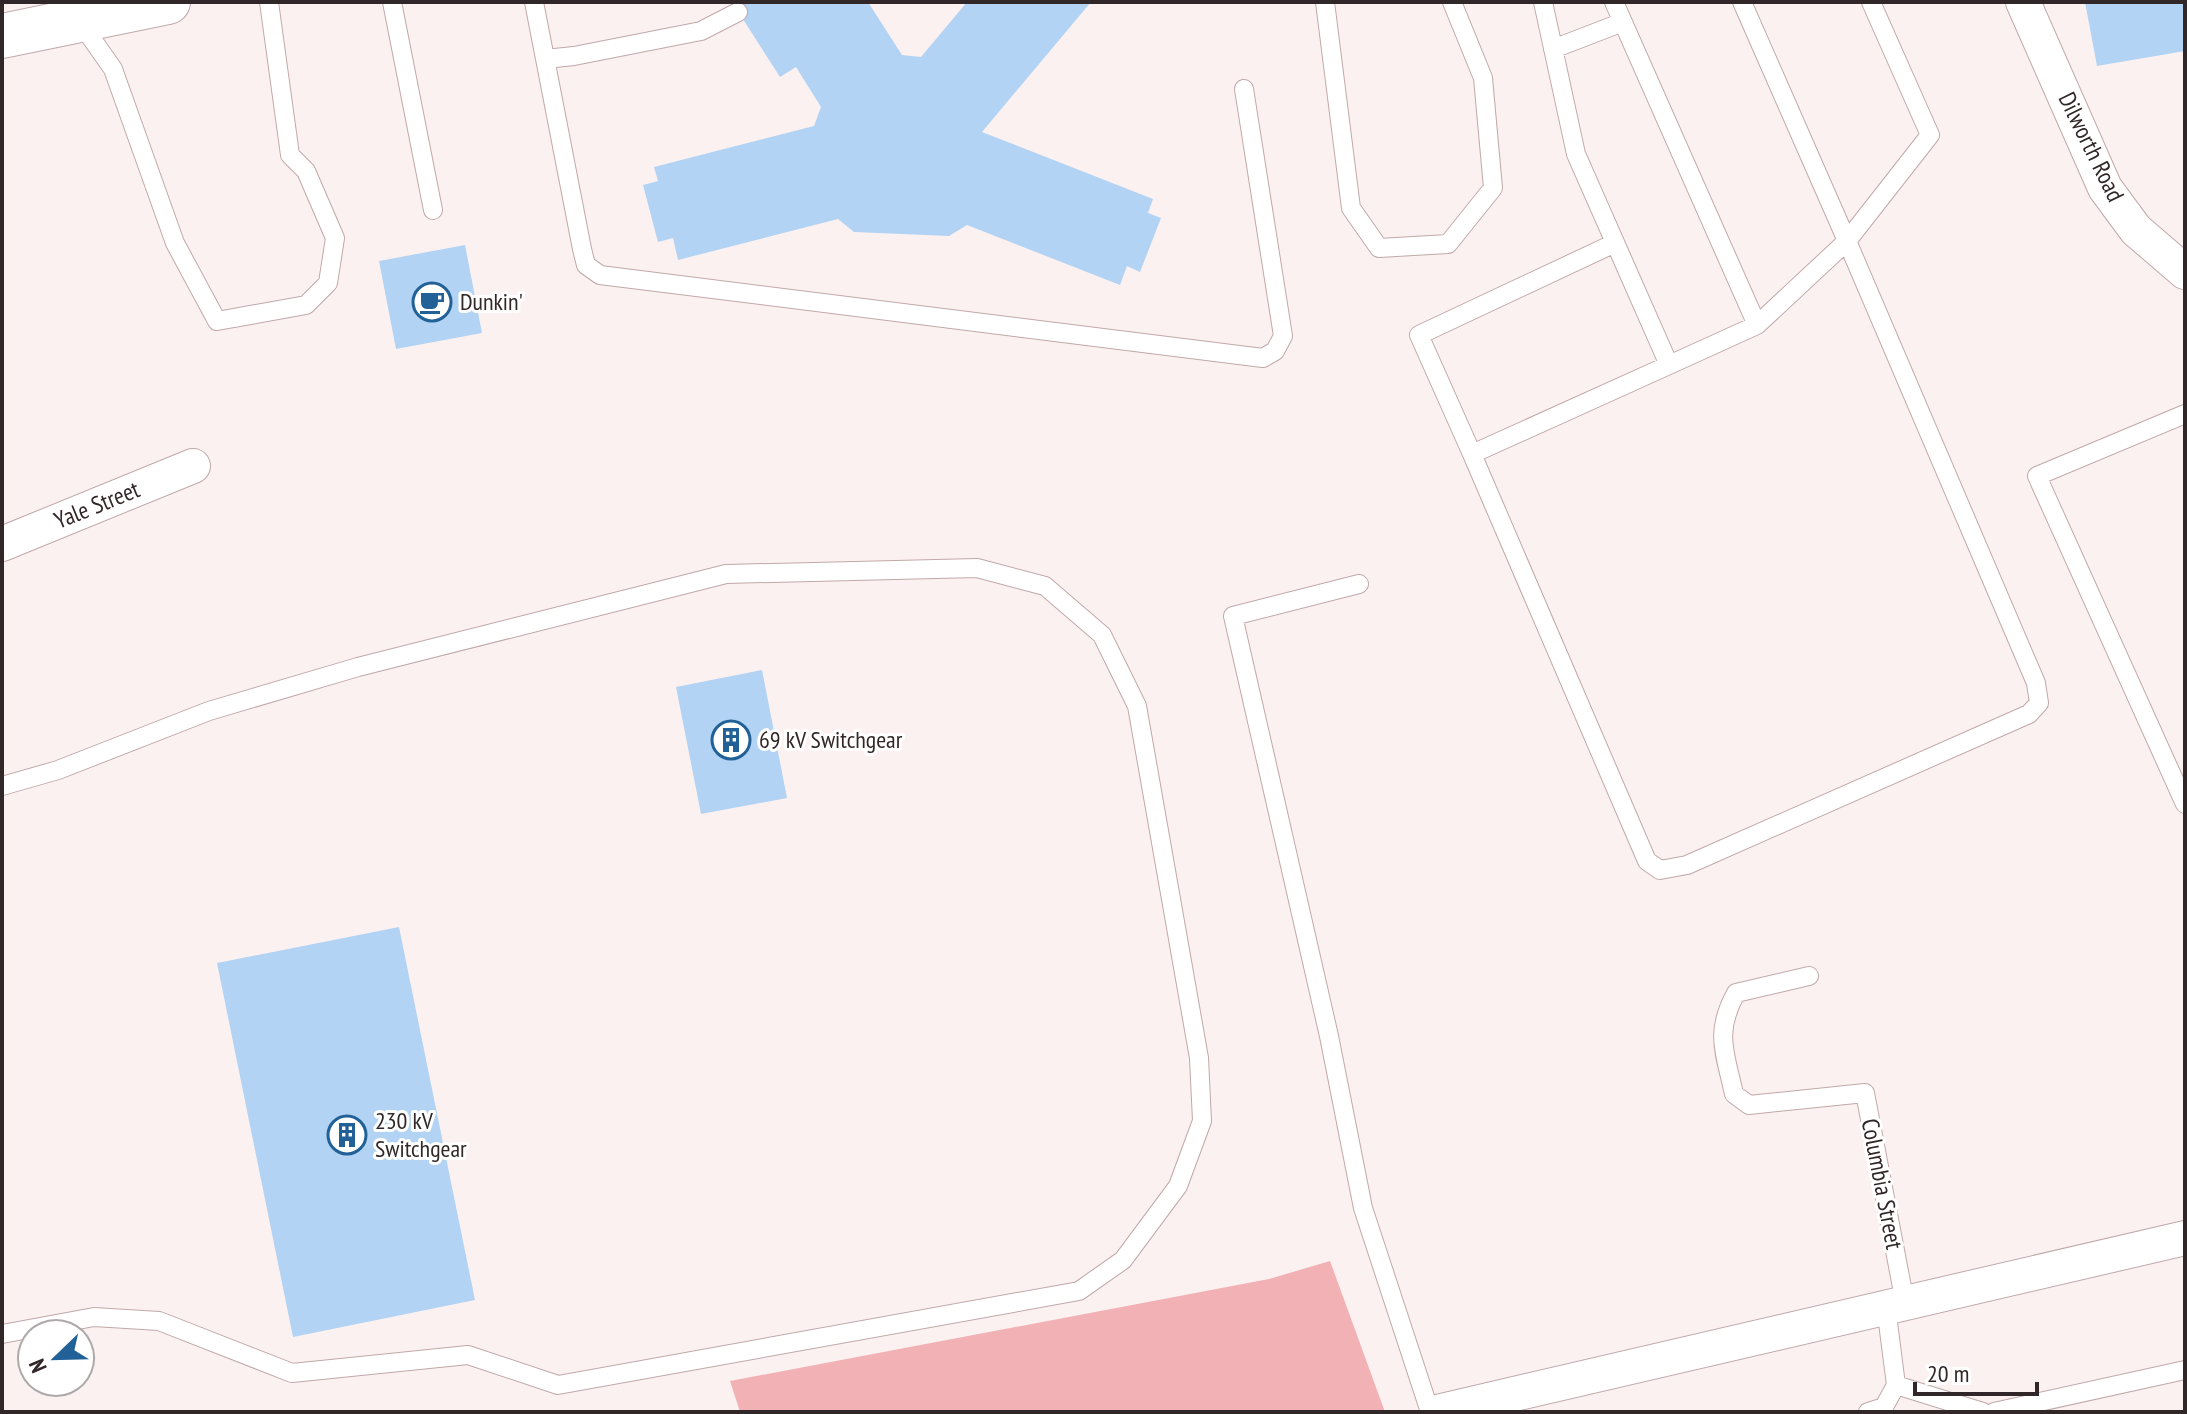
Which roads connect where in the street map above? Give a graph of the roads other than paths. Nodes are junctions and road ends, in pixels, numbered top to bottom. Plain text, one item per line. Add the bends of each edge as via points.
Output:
1 (168, 2) edge
2 (269, 2) edge
3 (392, 2) edge
4 (534, 2) edge
5 (1325, 2) edge
6 (1452, 2) edge
7 (1543, 2) edge
8 (1614, 2) edge
9 (1742, 2) edge
10 (1871, 2) edge
11 (2023, 2) edge
12 (738, 12) dead end
13 (1623, 22) junction
14 (39, 25) edge
15 (1553, 49) junction
16 (545, 59) junction
17 (1244, 89) dead end
18 (433, 210) dead end
19 (1847, 241) junction
20 (1615, 243) junction
21 (2185, 272) edge
22 (1757, 325) junction
23 (1669, 365) junction
24 (2185, 414) edge
25 (1472, 454) junction
26 (193, 466) dead end
27 (2, 544) edge
28 (1359, 584) dead end
29 (2, 786) edge
30 (2185, 804) edge
31 (1809, 976) dead end
32 (2185, 1238) edge
33 (1896, 1305) junction
34 (2, 1334) edge
35 (2185, 1370) edge
36 (1896, 1385) junction
37 (1430, 1412) edge
38 (1437, 1412) edge
39 (1868, 1412) edge
40 (1983, 1412) edge
41 (1994, 1412) edge

1 - 14 main road
2 - 14 lane via 290,155 306,171 335,238 328,283 306,305 217,321 175,243 113,69
3 - 18 lane
4 - 16 lane
5 - 6 lane via 1351,208 1379,248 1448,244 1493,188 1483,78
7 - 15 lane
8 - 13 lane
9 - 19 lane
10 - 19 lane via 1930,135
11 - 21 street, Dilworth Road via 2105,188 2136,230
12 - 16 lane via 701,31
13 - 15 lane
13 - 22 lane
15 - 20 lane via 1576,154
16 - 17 lane via 586,265 600,275 1263,358 1275,351 1283,336
19 - 22 lane
19 - 25 lane via 2036,683 2039,703 2029,714 1687,865 1660,870 1647,861
20 - 23 lane
20 - 25 lane via 1419,335
22 - 23 lane
23 - 25 lane
24 - 30 lane via 2037,476
26 - 27 street, Yale Street
28 - 37 lane via 1233,616 1363,1208
29 - 34 lane via 58,770 209,711 328,676 726,574 977,568 1045,586 1102,635 1137,706 1199,1058 1202,1121 1178,1186 1123,1260 1079,1291 558,1385 468,1355 292,1373 159,1321 94,1317
31 - 33 lane, Columbia Street via 1736,993 1721,1036 1734,1094 1749,1105 1865,1093
32 - 33 street
33 - 36 lane
33 - 38 street via 1541,1394
35 - 41 lane
36 - 39 lane via 1884,1407
36 - 40 lane

